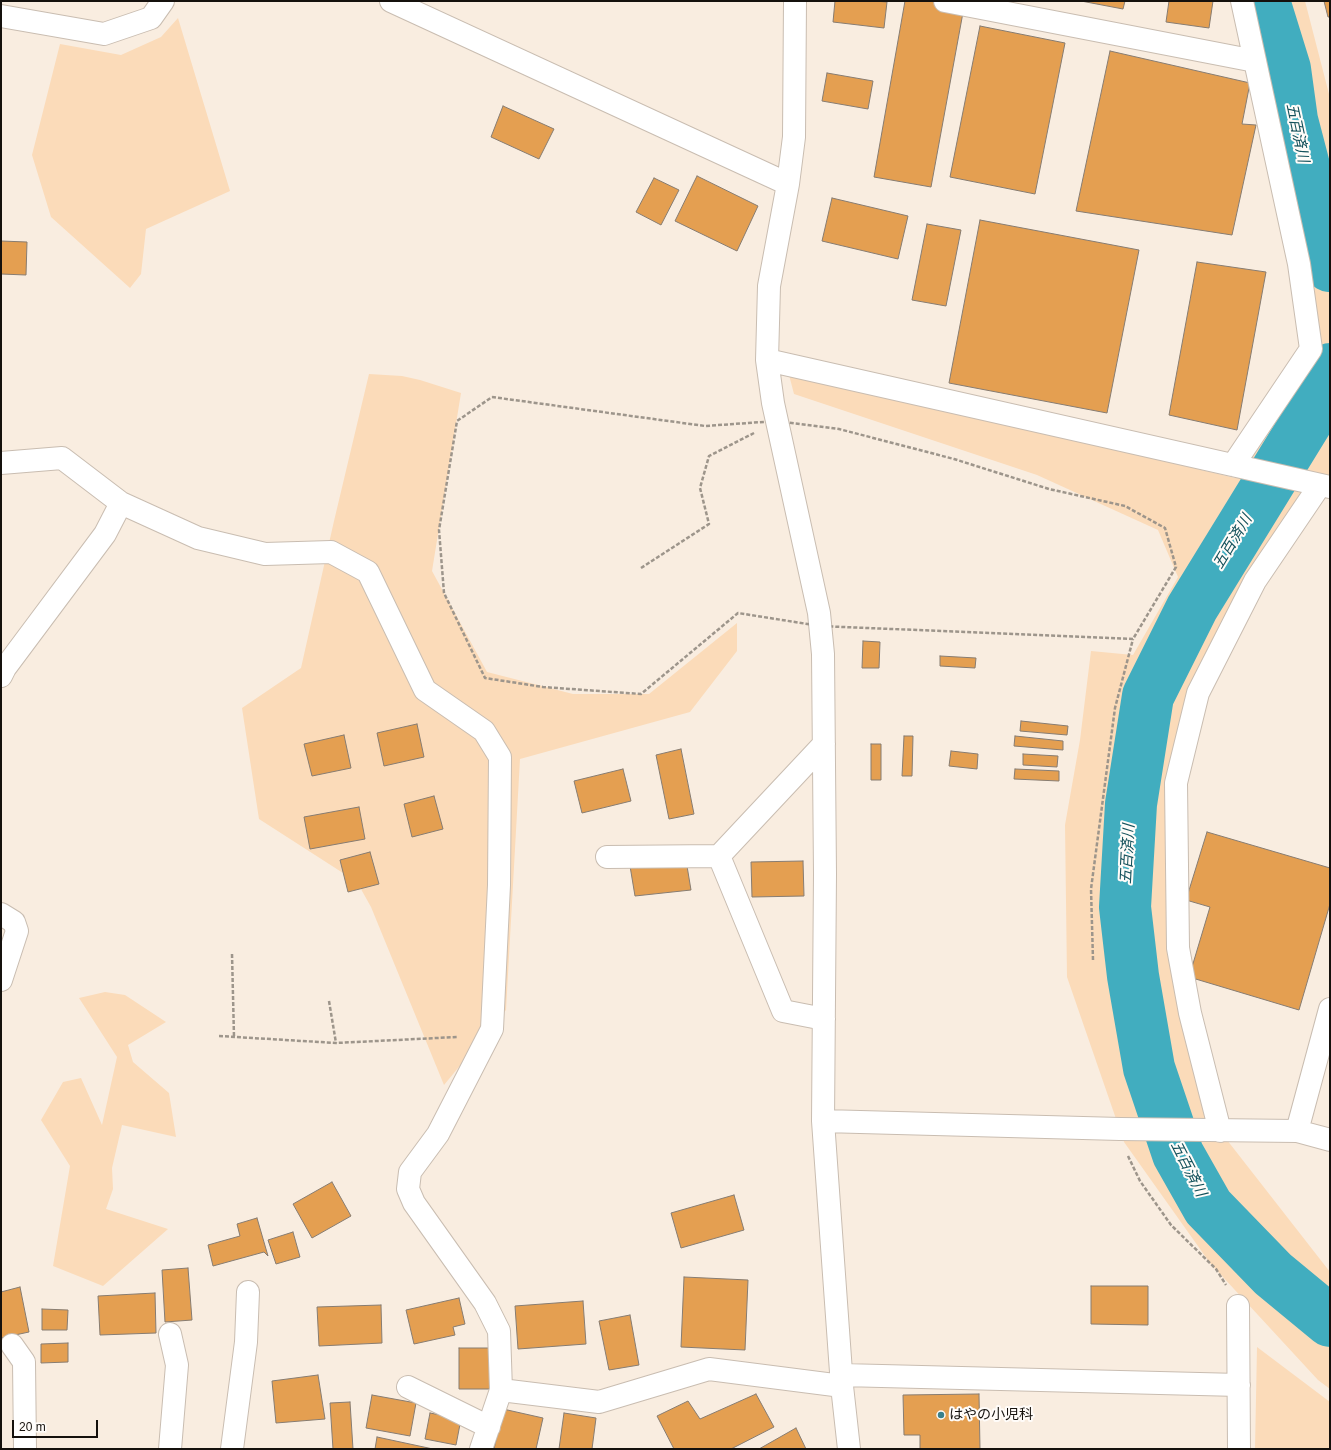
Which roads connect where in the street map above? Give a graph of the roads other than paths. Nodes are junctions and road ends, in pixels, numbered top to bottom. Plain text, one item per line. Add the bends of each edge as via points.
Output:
1 (164, 1) edge
2 (391, 1) edge
3 (795, 1) edge
4 (944, 1) edge
5 (1242, 1) edge
6 (417, 6) edge
7 (1, 16) edge
8 (1255, 61) junction
9 (788, 184) junction
10 (767, 360) junction
11 (1, 463) edge
12 (1223, 463) junction
13 (1321, 485) edge
14 (120, 503) junction
15 (1, 676) edge
16 (824, 744) junction
17 (718, 856) junction
18 (607, 857) dead end
19 (1, 914) edge
20 (1, 980) edge
21 (1330, 1009) edge
22 (824, 1019) junction
23 (822, 1121) junction
24 (1220, 1131) junction
25 (1297, 1131) junction
26 (1330, 1140) edge
27 (248, 1292) dead end
28 (1238, 1306) road end
29 (170, 1334) dead end
30 (12, 1345) dead end
31 (842, 1381) junction
32 (1239, 1385) junction
33 (408, 1387) dead end
34 (501, 1390) junction
35 (489, 1427) junction
36 (25, 1449) edge
37 (170, 1449) edge
38 (232, 1449) edge
39 (481, 1449) edge
40 (849, 1449) edge
41 (1239, 1449) edge

1 - 7 street via 151,18 104,34
2 - 6 street
3 - 9 street via 794,138
4 - 8 street
5 - 8 street
6 - 9 street
8 - 12 street via 1300,264 1311,349
9 - 10 street via 769,286
10 - 12 street
10 - 16 street via 774,422 819,613 823,654
11 - 14 street via 62,458
12 - 13 street
13 - 24 street via 1255,581 1198,693 1176,783 1178,948 1190,1013
14 - 15 street via 105,534
14 - 34 street via 198,538 265,554 330,552 368,572 426,690 484,731 500,757 499,885 492,1029 438,1134 410,1172 408,1189 414,1203 485,1303 499,1331
16 - 17 street
16 - 22 street
17 - 18 street
17 - 22 street via 783,1012
19 - 20 street via 14,922 16,931
21 - 25 street
22 - 23 street
23 - 24 street
23 - 31 street
24 - 25 street
25 - 26 street
27 - 38 street via 246,1342
28 - 32 street
29 - 37 street via 177,1365
30 - 36 street via 24,1362
31 - 32 street
31 - 34 street via 709,1369 600,1402
31 - 40 street
32 - 41 street
33 - 35 street
34 - 35 street
35 - 39 street

